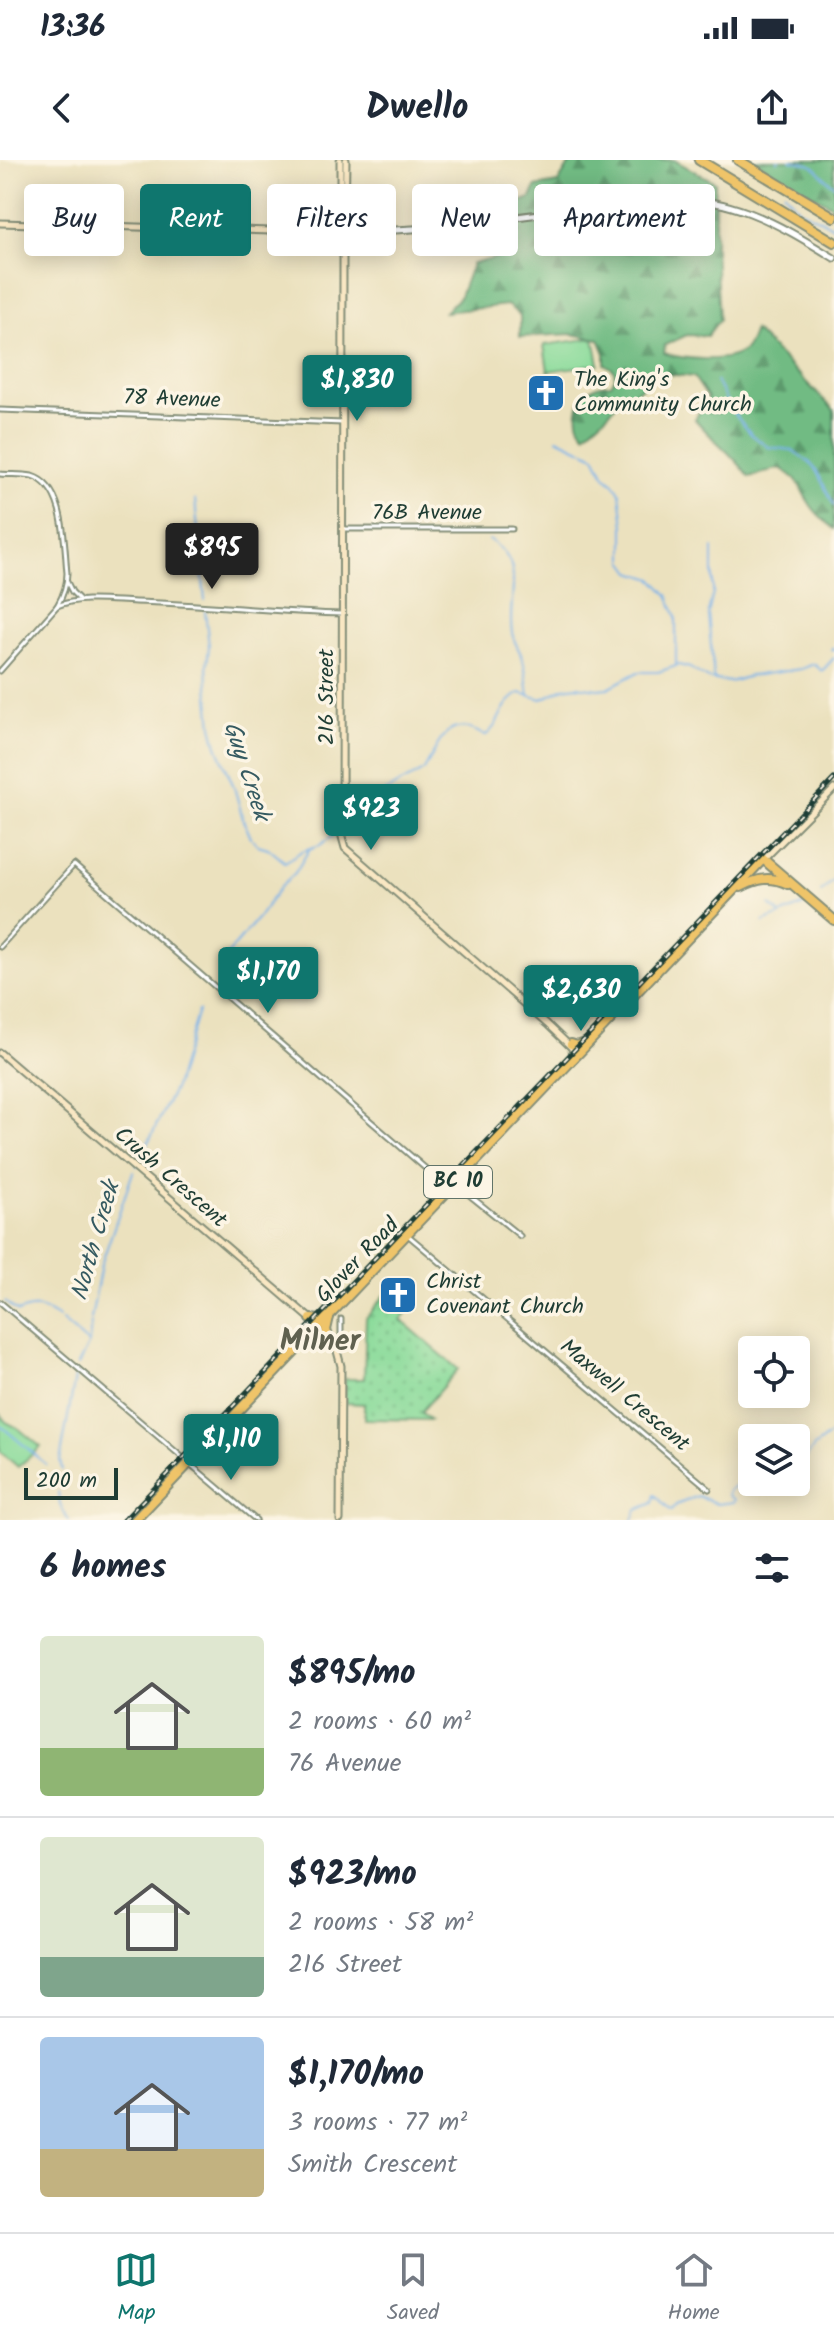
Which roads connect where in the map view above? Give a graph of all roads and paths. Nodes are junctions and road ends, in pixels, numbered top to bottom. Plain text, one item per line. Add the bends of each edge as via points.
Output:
1 (340, 160) edge
2 (346, 160) edge
3 (699, 160) edge
4 (738, 160) edge
5 (340, 184) edge
6 (346, 184) edge
7 (834, 217) edge
8 (0, 223) edge
9 (396, 230) edge
10 (267, 231) edge
11 (834, 242) edge
12 (343, 256) edge
13 (834, 258) edge
14 (0, 410) edge
15 (343, 423) junction
16 (0, 474) edge
17 (343, 529) junction
18 (512, 529) dead end
19 (67, 582) junction
20 (80, 600) junction
21 (57, 606) junction
22 (343, 614) junction
23 (0, 671) edge
24 (834, 789) edge
25 (763, 859) junction
26 (733, 892) junction
27 (803, 893) junction
28 (834, 920) edge
29 (0, 947) edge
30 (637, 994) junction
31 (547, 1024) junction
32 (597, 1034) junction
33 (571, 1044) junction
34 (0, 1053) edge
35 (575, 1057) junction
36 (453, 1187) junction
37 (408, 1235) junction
38 (520, 1236) dead end
39 (0, 1302) edge
40 (329, 1316) junction
41 (311, 1319) junction
42 (341, 1319) dead end
43 (319, 1327) junction
44 (331, 1343) junction
45 (189, 1464) junction
46 (709, 1489) dead end
47 (135, 1520) edge
48 (256, 1520) edge
49 (340, 1520) edge

1 - 5 main road, 216 Street
2 - 6 main road, 216 Street
3 - 11 highway
4 - 7 highway
8 - 10 main road
9 - 13 street via 686,199 755,213
12 - 15 main road, 216 Street
14 - 15 street, 78 Avenue
15 - 17 main road, 216 Street
16 - 19 street via 34,477 58,501
17 - 18 street, 76B Avenue
17 - 22 main road, 216 Street
19 - 20 street
19 - 21 street
20 - 21 street
20 - 22 street
21 - 23 street
22 - 31 main road, 216 Street via 345,848
24 - 25 main road, Glover Road
25 - 26 highway, Glover Road / BC 10
25 - 27 highway
26 - 27 highway via 769,878
26 - 30 highway, Glover Road / BC 10
27 - 28 highway
29 - 36 street via 74,865
30 - 32 highway, Glover Road / BC 10
30 - 35 highway, Glover Road / BC 10
31 - 33 main road
31 - 35 main road, 216 Street
32 - 33 highway via 585,1044
32 - 35 highway, Glover Road / BC 10
33 - 35 main road
34 - 41 main road, Crush Crescent
35 - 36 highway, Glover Road / BC 10
36 - 37 highway, Glover Road / BC 10
36 - 38 street
37 - 40 highway, Glover Road / BC 10
37 - 46 street, Maxwell Crescent
39 - 45 street
40 - 41 highway
40 - 43 highway, Glover Road / BC 10
40 - 44 highway via 326,1330
41 - 43 main road, Crush Crescent
42 - 44 street via 341,1338
43 - 44 main road
43 - 45 highway, Glover Road / BC 10
44 - 49 main road via 341,1366
45 - 47 highway, Glover Road / BC 10
45 - 48 street

